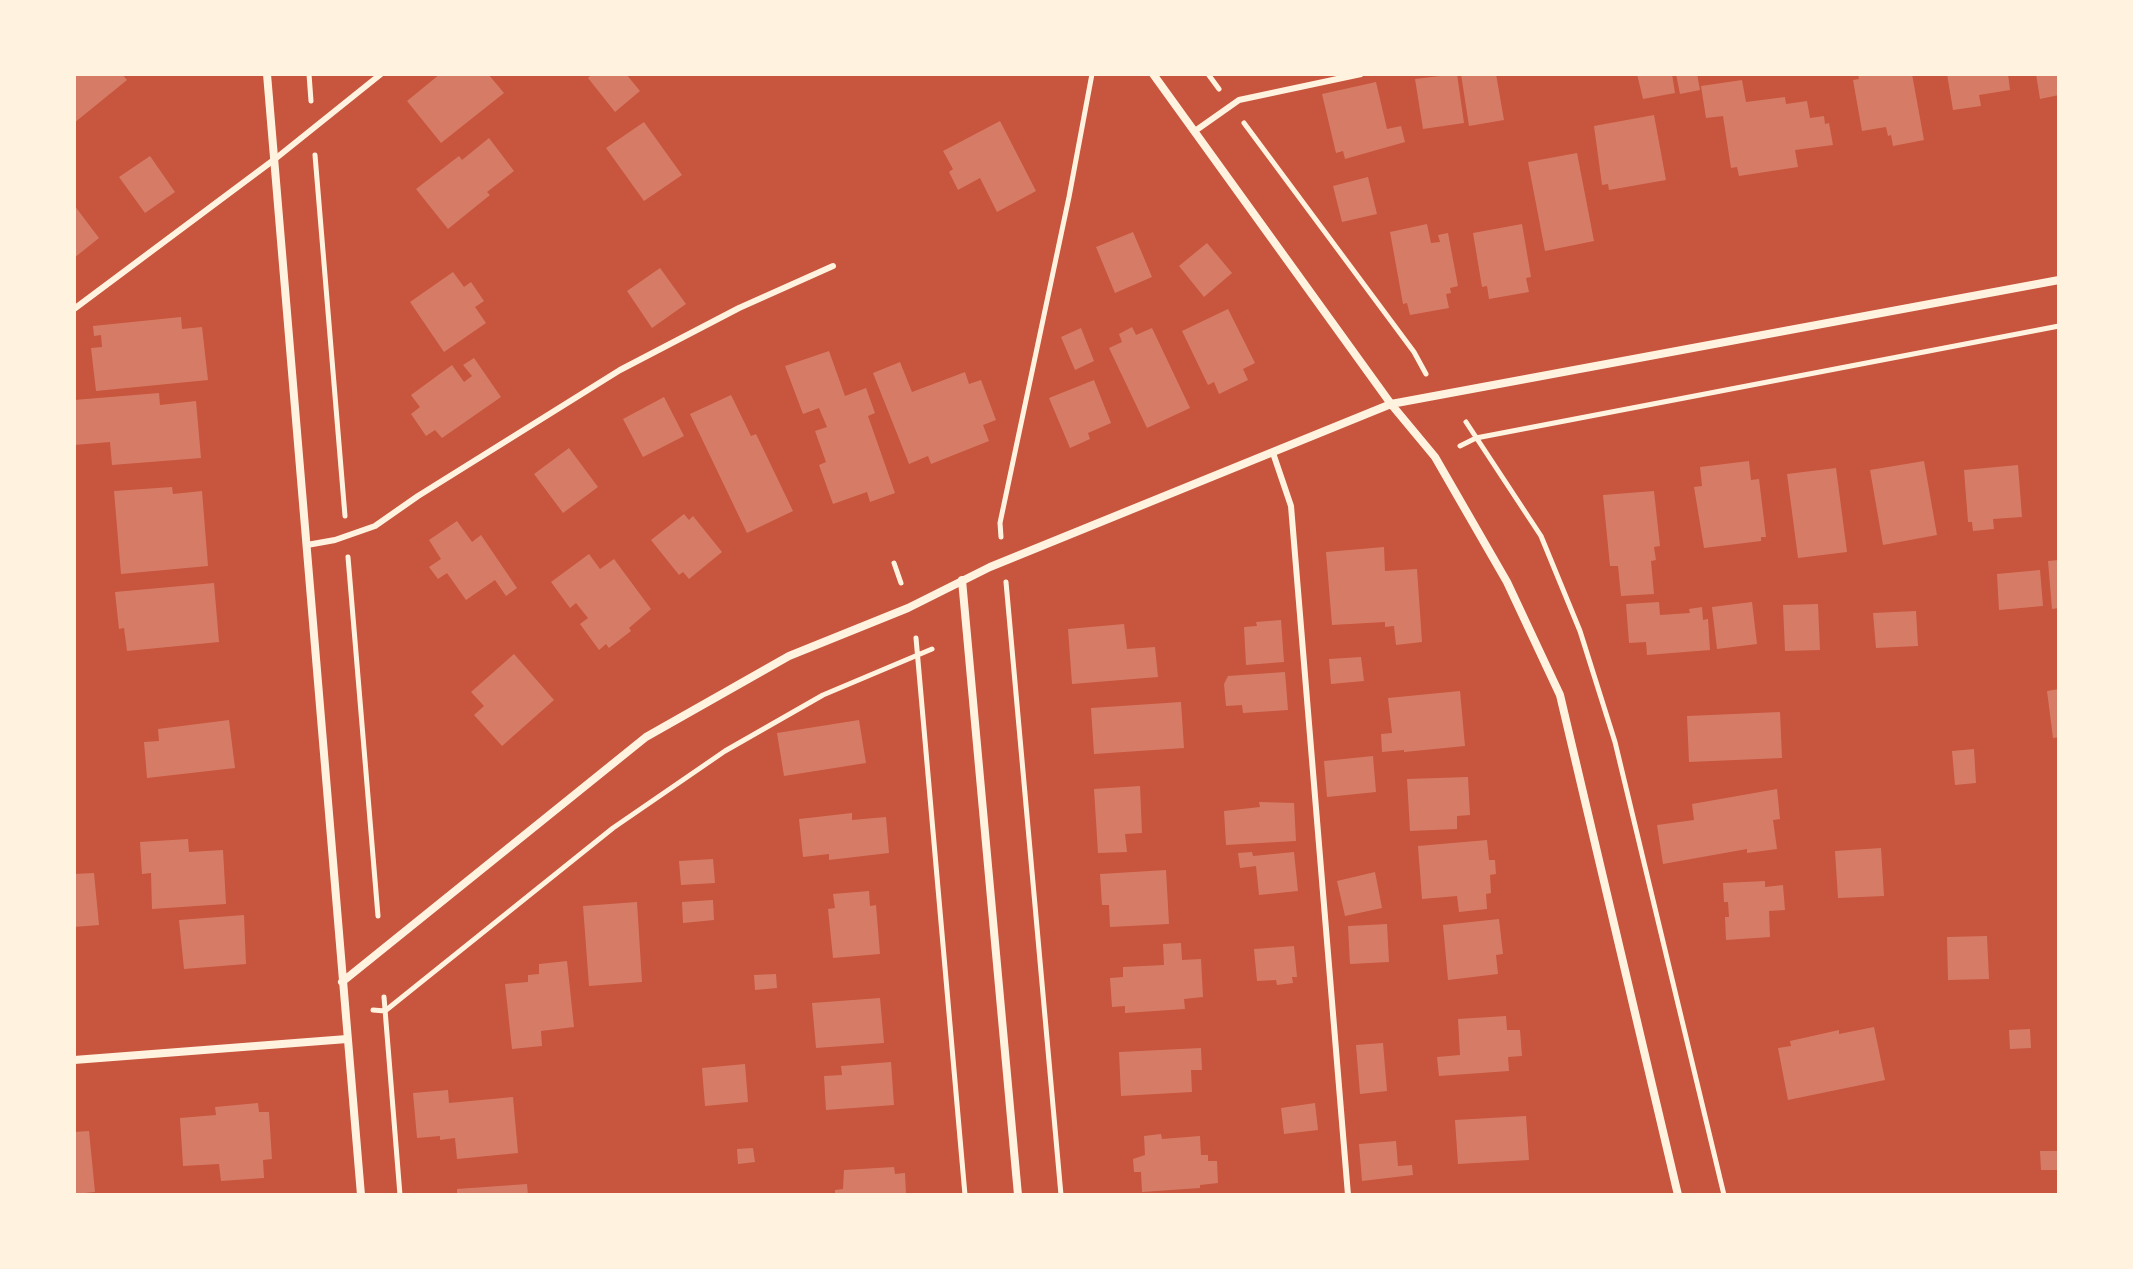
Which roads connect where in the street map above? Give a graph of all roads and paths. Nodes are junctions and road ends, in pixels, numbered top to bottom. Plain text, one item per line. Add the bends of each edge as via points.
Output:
1 (267, 74) edge
2 (309, 74) edge
3 (381, 74) edge
4 (1092, 74) edge
5 (1153, 74) edge
6 (1208, 74) edge
7 (1361, 74) edge
8 (1231, 105) junction
9 (313, 128) junction
10 (1195, 131) junction
11 (275, 159) junction
12 (833, 266) dead end
13 (2059, 280) edge
14 (74, 309) edge
15 (2059, 326) edge
16 (1428, 378) dead end
17 (1391, 404) junction
18 (1466, 422) dead end
19 (1476, 438) junction
20 (1460, 446) dead end
21 (1273, 453) junction
22 (346, 536) junction
23 (307, 545) junction
24 (1004, 562) junction
25 (894, 563) dead end
26 (962, 580) junction
27 (901, 583) dead end
28 (916, 638) dead end
29 (932, 649) dead end
30 (918, 656) junction
31 (378, 916) dead end
32 (342, 982) junction
33 (384, 997) dead end
34 (373, 1010) dead end
35 (385, 1011) junction
36 (347, 1039) junction
37 (74, 1060) edge
38 (361, 1195) edge
39 (400, 1195) edge
40 (965, 1195) edge
41 (1018, 1195) edge
42 (1061, 1195) edge
43 (1348, 1195) edge
44 (1678, 1195) edge
45 (1724, 1195) edge

1 - 11 street
2 - 9 path
3 - 9 lane
4 - 24 path via 1000,523
5 - 10 street
6 - 8 path
7 - 8 lane
8 - 10 lane
8 - 16 path
9 - 11 lane
9 - 22 path
10 - 17 street
11 - 14 lane
11 - 23 street
12 - 22 lane via 620,370 375,526
13 - 17 street
15 - 19 path
17 - 21 street
17 - 44 street via 1435,457 1507,582 1560,695
18 - 19 path
19 - 20 path
19 - 45 path via 1541,536 1580,631 1615,742
21 - 24 street
21 - 43 lane via 1291,506
22 - 23 lane
22 - 31 path
23 - 32 street
24 - 26 street
24 - 42 path
25 - 27 path
26 - 32 street via 789,656 646,737
26 - 41 street
28 - 30 path
29 - 30 path
30 - 35 path via 823,695 725,751 613,828
30 - 40 path
32 - 36 street
33 - 35 path
34 - 35 path
35 - 39 path
36 - 37 street
36 - 38 street

